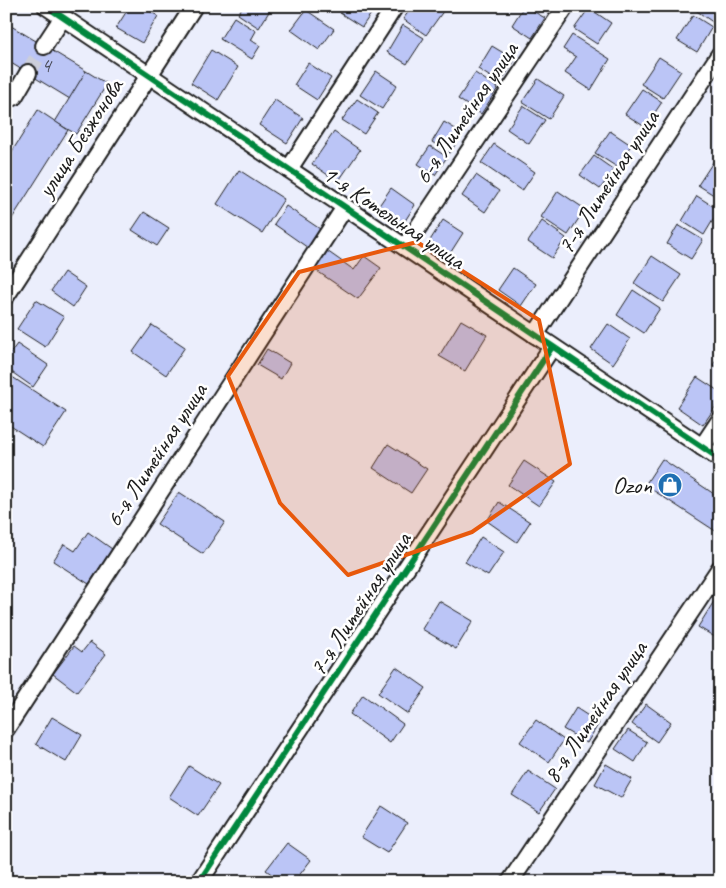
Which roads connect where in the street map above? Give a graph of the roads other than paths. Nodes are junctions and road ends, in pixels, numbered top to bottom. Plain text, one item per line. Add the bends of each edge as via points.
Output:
1 (46, 6) edge
2 (194, 6) edge
3 (395, 6) edge
4 (566, 6) edge
5 (63, 17) junction
6 (44, 46) tunnel mouth
7 (720, 54) edge
8 (28, 73) tunnel mouth
9 (149, 74) junction
10 (9, 98) edge
11 (289, 169) junction
12 (345, 207) junction
13 (405, 247) junction
14 (6, 296) edge
15 (535, 335) junction
16 (552, 347) junction
17 (720, 420) edge
18 (702, 447) junction
19 (720, 459) edge
20 (720, 568) edge
21 (6, 730) edge
22 (199, 882) edge
23 (510, 882) edge

1 - 5 street, 1-я Котельная улица
2 - 9 street, улица Безжонова
3 - 11 street
4 - 13 street, 6-я Литейная улица
5 - 6 street
5 - 9 street, 1-я Котельная улица
7 - 15 street, 7-я Литейная улица
8 - 10 street
9 - 11 street, 1-я Котельная улица
9 - 14 street, улица Безжонова
11 - 12 street, 1-я Котельная улица
12 - 13 street, 1-я Котельная улица
12 - 21 street, 6-я Литейная улица
13 - 15 street, 1-я Котельная улица
15 - 16 street, 1-я Котельная улица
16 - 18 street, 1-я Котельная улица
16 - 22 street, 7-я Литейная улица
17 - 18 street
18 - 19 street, 1-я Котельная улица
20 - 23 street, 8-я Литейная улица

